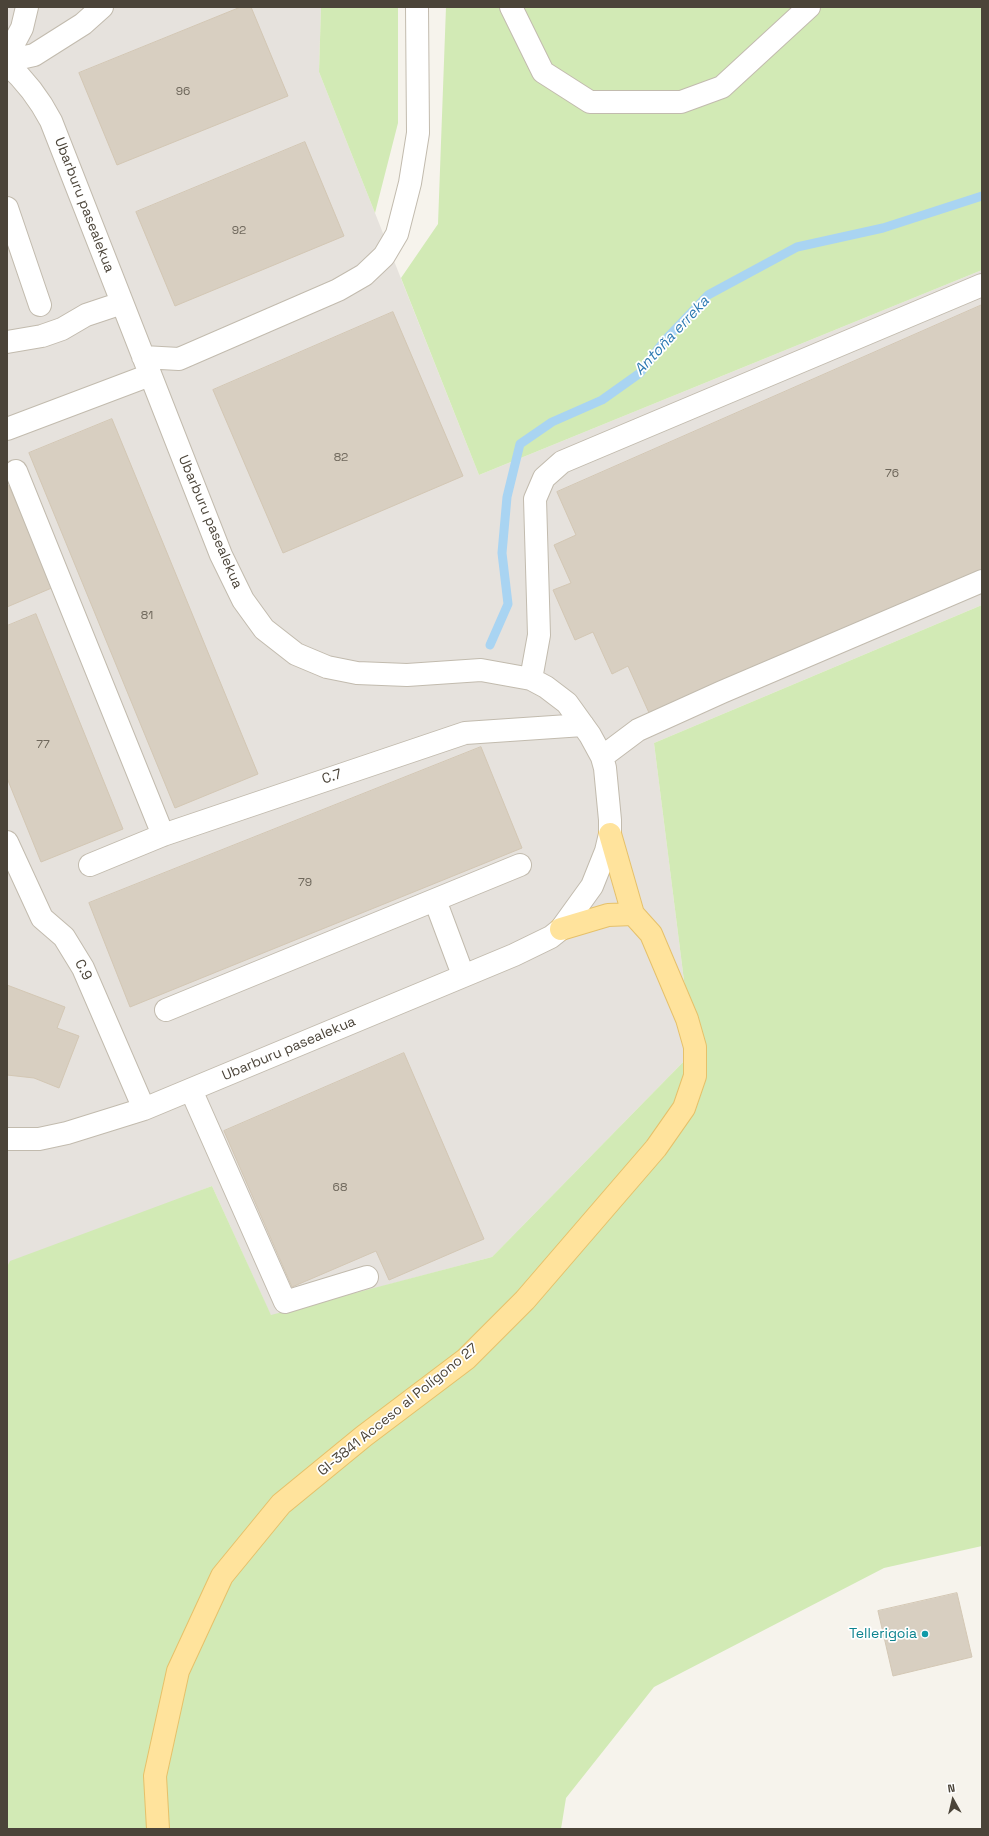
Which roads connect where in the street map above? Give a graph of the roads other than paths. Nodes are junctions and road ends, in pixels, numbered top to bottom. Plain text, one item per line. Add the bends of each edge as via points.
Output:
1 (27, 7) edge
2 (102, 7) edge
3 (417, 7) edge
4 (511, 7) edge
5 (809, 7) edge
6 (7, 56) edge
7 (7, 61) edge
8 (7, 64) edge
9 (7, 208) edge
10 (982, 285) edge
11 (122, 303) junction
12 (40, 305) dead end
13 (7, 342) edge
14 (147, 366) junction
15 (7, 429) edge
16 (16, 471) dead end
17 (982, 581) edge
18 (531, 679) junction
19 (583, 725) junction
20 (602, 757) junction
21 (610, 834) junction
22 (163, 835) junction
23 (7, 842) edge
24 (520, 865) dead end
25 (90, 866) dead end
26 (435, 900) junction
27 (633, 914) junction
28 (561, 929) junction
29 (463, 975) junction
30 (166, 1010) dead end
31 (191, 1090) junction
32 (144, 1109) junction
33 (7, 1139) edge
34 (367, 1277) dead end
35 (158, 1829) edge

1 - 6 street via 22,28
2 - 7 street via 82,24 34,55
3 - 14 street via 418,133 410,184 397,234 384,256 364,275 338,290 179,359
4 - 5 street via 543,72 590,102 681,102 722,87
8 - 11 street, Ubarburu pasealekua via 25,80 40,99 51,121
9 - 12 street
10 - 18 street via 562,462 544,478 535,499 540,635
11 - 13 street via 86,315 62,329 42,336
11 - 14 street, Ubarburu pasealekua
14 - 15 street
14 - 18 street, Ubarburu pasealekua via 221,555 243,600 264,629 296,654 327,667 357,673 407,675 481,670
16 - 22 street
17 - 20 street via 645,727
18 - 19 street, Ubarburu pasealekua via 567,703
19 - 20 street, Ubarburu pasealekua
19 - 22 street, C.7 via 465,732
20 - 21 street, Ubarburu pasealekua
21 - 27 main road, Ubarburu pasealekua
21 - 28 street, Ubarburu pasealekua via 592,886
22 - 25 street, C.7
23 - 32 street, C.9 via 42,918 64,937 83,968
24 - 26 street
26 - 29 street
26 - 30 street
27 - 28 main road, Ubarburu pasealekua via 608,915
27 - 35 main road, GI-3841 Acceso al Polígono 27 via 651,934 687,1019 695,1047 695,1076 684,1108 656,1148 525,1300 466,1359 364,1436 281,1504 222,1576 178,1672 156,1776
28 - 29 street, Ubarburu pasealekua via 551,937 514,955
29 - 31 street, Ubarburu pasealekua
31 - 32 street, Ubarburu pasealekua
31 - 34 street via 285,1302
32 - 33 street, Ubarburu pasealekua via 67,1133 39,1138

